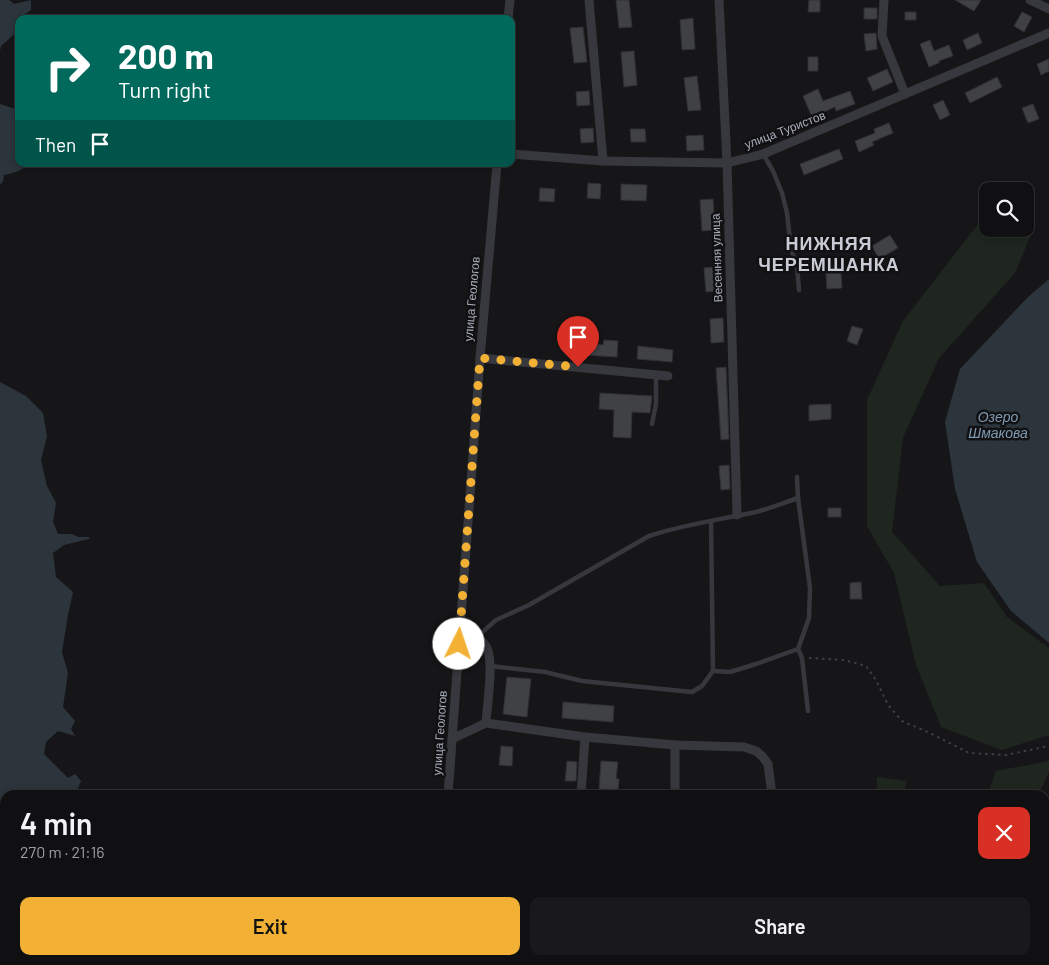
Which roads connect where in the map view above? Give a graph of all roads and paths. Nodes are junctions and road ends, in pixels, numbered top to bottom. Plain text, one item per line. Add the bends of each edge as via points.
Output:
1 (510, 0) edge
2 (589, 0) edge
3 (719, 0) edge
4 (884, 0) edge
5 (1030, 0) edge
6 (1049, 10) edge
7 (508, 15) edge
8 (1049, 33) edge
9 (905, 94) junction
10 (515, 154) edge
11 (763, 154) junction
12 (603, 161) junction
13 (727, 163) junction
14 (497, 167) edge
15 (799, 290) dead end
16 (480, 358) junction
17 (656, 375) junction
18 (668, 376) dead end
19 (652, 424) dead end
20 (797, 477) dead end
21 (798, 498) junction
22 (737, 515) junction
23 (711, 521) junction
24 (460, 625) junction
25 (477, 637) junction
26 (798, 648) junction
27 (802, 658) junction
28 (490, 666) junction
29 (713, 672) junction
30 (808, 711) dead end
31 (486, 722) junction
32 (585, 737) junction
33 (452, 739) junction
34 (675, 745) junction
35 (1049, 746) edge
36 (448, 790) edge
37 (581, 790) edge
38 (675, 790) edge
39 (771, 790) edge

1 - 7 street
2 - 12 street
3 - 13 street, Весенняя улица
4 - 9 street via 882,36
5 - 6 street
8 - 9 street, улица Туристов
9 - 11 street, улица Туристов
10 - 12 street, улица Туристов
11 - 13 street, улица Туристов
11 - 15 lane via 786,206
12 - 13 street, улица Туристов
13 - 22 street, Весенняя улица
14 - 16 street, улица Геологов
16 - 17 street
16 - 24 street, улица Геологов
17 - 18 street
17 - 19 lane
20 - 21 lane
21 - 22 lane
21 - 26 lane via 810,588 808,618
22 - 23 lane
23 - 25 lane via 650,536 496,620
23 - 29 lane
24 - 25 street
24 - 33 street, улица Геологов
25 - 28 street via 487,649
26 - 27 lane
26 - 29 lane via 730,672
27 - 30 lane
27 - 35 path via 844,660 866,666 888,705 902,721 969,753 1006,755
28 - 29 lane via 545,672 582,681 692,692 702,686
28 - 31 street
31 - 32 street
31 - 33 street
32 - 34 street
32 - 37 street
33 - 36 street, улица Геологов
34 - 38 street
34 - 39 street via 744,747 756,751 768,764

